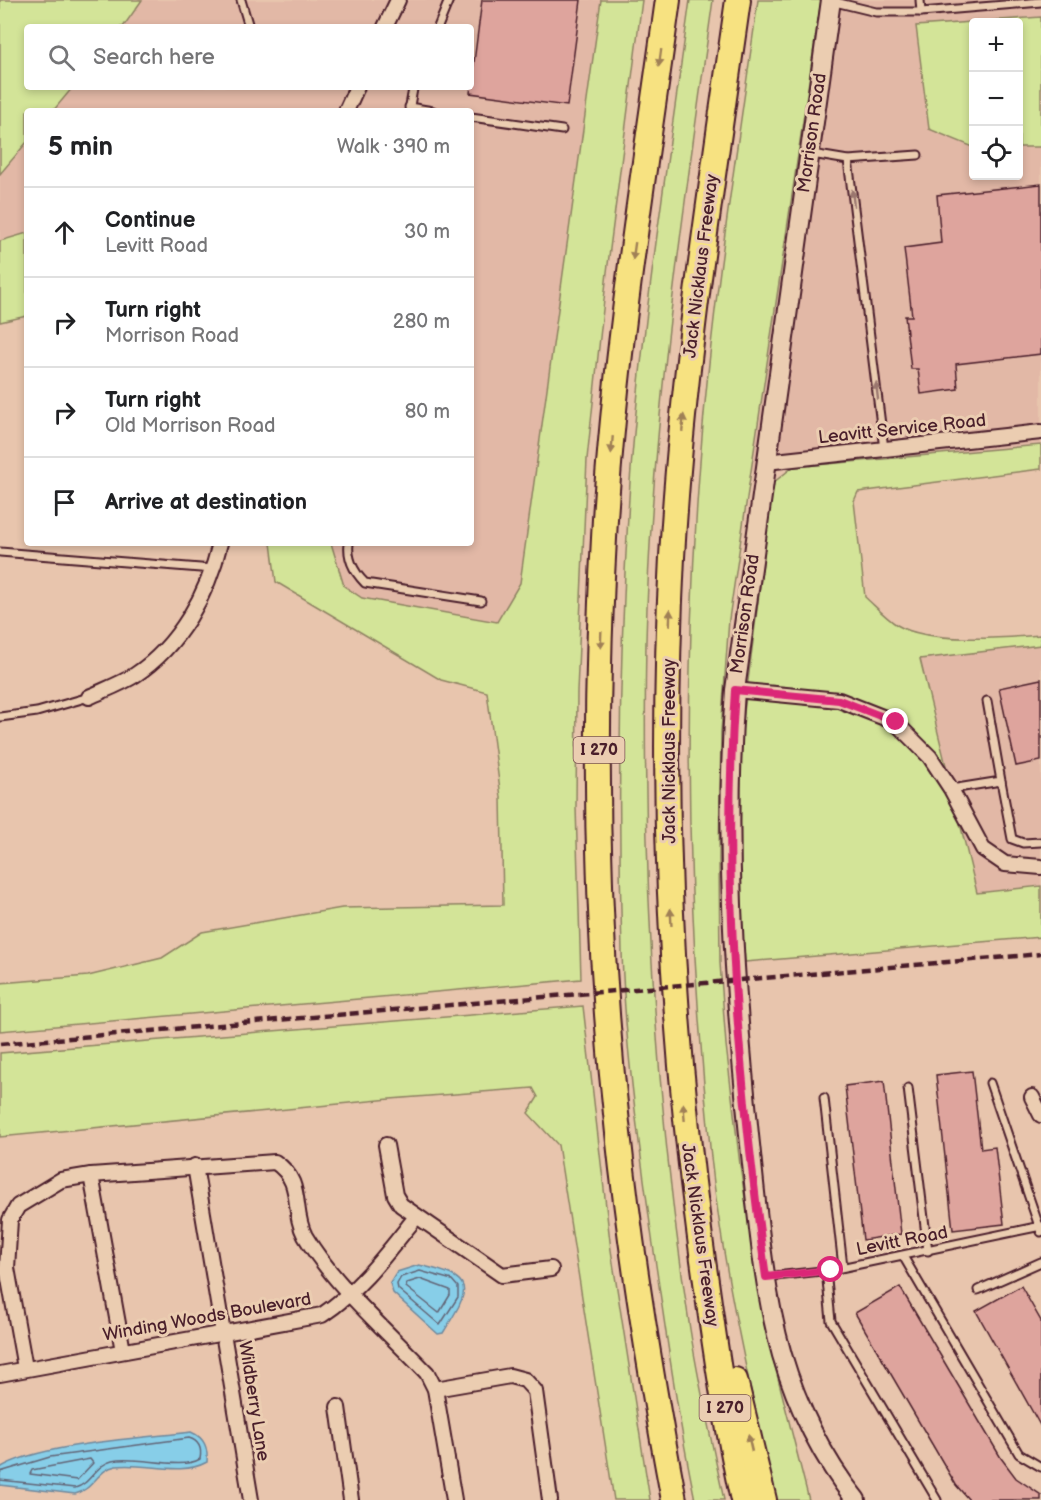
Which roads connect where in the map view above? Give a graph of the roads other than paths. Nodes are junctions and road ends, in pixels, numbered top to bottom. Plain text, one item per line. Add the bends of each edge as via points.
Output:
1 (241, 0) edge
2 (398, 0) edge
3 (449, 0) edge
4 (668, 0) edge
5 (738, 0) edge
6 (920, 0) edge
7 (831, 1) edge
8 (1041, 2) edge
9 (921, 12) junction
10 (248, 24) edge
11 (386, 24) edge
12 (439, 24) edge
13 (356, 90) edge
14 (412, 90) edge
15 (347, 108) edge
16 (409, 108) edge
17 (474, 117) edge
18 (562, 130) dead end
19 (809, 153) junction
20 (918, 155) dead end
21 (848, 160) junction
22 (1041, 432) edge
23 (884, 449) junction
24 (766, 462) junction
25 (219, 546) edge
26 (348, 546) edge
27 (0, 552) edge
28 (213, 569) junction
29 (481, 601) dead end
30 (735, 690) junction
31 (89, 697) joint
32 (987, 701) dead end
33 (0, 717) edge
34 (1001, 781) junction
35 (951, 789) junction
36 (1041, 842) edge
37 (1041, 867) edge
38 (990, 1083) dead end
39 (908, 1088) dead end
40 (1032, 1097) dead end
41 (824, 1098) dead end
42 (1041, 1115) edge
43 (386, 1145) dead end
44 (195, 1166) junction
45 (92, 1175) junction
46 (416, 1217) junction
47 (1040, 1228) edge
48 (928, 1251) junction
49 (903, 1256) junction
50 (1041, 1263) edge
51 (843, 1267) junction
52 (551, 1269) dead end
53 (826, 1270) junction
54 (766, 1277) junction
55 (978, 1290) dead end
56 (351, 1293) junction
57 (710, 1316) junction
58 (225, 1332) junction
59 (123, 1351) junction
60 (25, 1368) junction
61 (0, 1374) edge
62 (435, 1389) junction
63 (338, 1407) dead end
64 (1041, 1467) edge
65 (251, 1500) edge
66 (351, 1500) edge
67 (454, 1500) edge
68 (550, 1500) edge
69 (674, 1500) edge
70 (744, 1500) edge
71 (764, 1500) edge
72 (856, 1500) edge
73 (937, 1500) edge

1 - 10 lane
2 - 11 street
3 - 12 lane
4 -> 69 highway, I 270 via 619,364 605,519 599,720 600,871 617,1131 639,1300
57 -> 5 highway, Jack Nicklaus Freeway / I 270 via 685,1128 676,1008 669,874 667,689 672,557 693,317
6 - 9 lane
7 - 9 lane via 876,12
7 - 19 street, Morrison Road
8 - 9 lane
13 - 15 street
14 - 16 lane
17 - 18 lane
19 - 21 lane
19 - 24 street, Morrison Road
20 - 21 lane
23 -> 21 lane
22 - 23 street, Leavitt Service Road
23 - 24 street, Leavitt Service Road
24 - 30 street, Morrison Road
25 - 28 street
26 - 29 lane via 355,572 365,583
27 - 28 lane
28 - 31 street via 182,631 135,675
30 - 35 street via 839,700 896,722 930,758
30 - 54 street, Morrison Road via 729,816 732,930 741,1059
31 - 33 lane
32 - 34 lane
34 - 35 lane
34 - 36 lane via 1012,839
35 - 37 street via 983,849 1005,864
38 - 47 lane
39 - 48 lane
40 - 42 street
41 - 51 lane
43 - 46 street via 395,1195
44 - 45 street
44 - 56 street via 262,1161 275,1162 287,1170 304,1234
44 - 58 street, Wildberry Lane
45 - 59 street
45 - 60 street via 60,1180 18,1206 10,1220 8,1268
46 - 52 street via 502,1275
46 - 56 street, Winding Woods Boulevard
47 - 48 lane, Levitt Road
48 - 49 lane, Levitt Road
49 - 51 lane, Levitt Road
49 - 64 lane via 1019,1454
50 - 55 lane
51 - 53 lane, Levitt Road
53 - 54 lane, Levitt Road
53 - 73 lane via 831,1321
54 - 72 street, Morrison Road via 782,1355 794,1388 828,1459
56 - 58 street, Winding Woods Boulevard via 322,1315
56 - 62 street via 427,1373
57 - 70 highway, Jack Nicklaus Freeway / I 270
71 -> 57 highway via 734,1372
58 - 59 street, Winding Woods Boulevard
58 - 65 street, Wildberry Lane
59 - 60 street, Winding Woods Boulevard
60 - 61 street, Winding Woods Boulevard
62 - 67 street
62 - 68 street via 510,1376 525,1380 535,1391
63 - 66 street

